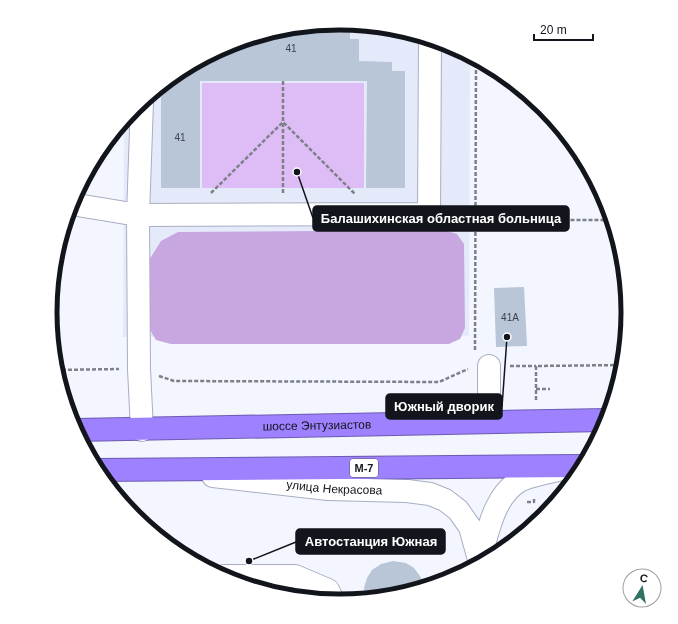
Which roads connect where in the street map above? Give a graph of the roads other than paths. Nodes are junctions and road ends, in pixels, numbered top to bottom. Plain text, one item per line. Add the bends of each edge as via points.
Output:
1 (430, 45) edge
2 (142, 111) edge
3 (78, 205) edge
4 (138, 215) junction
5 (479, 361) road end
6 (600, 420) edge
7 (489, 422) junction
8 (83, 430) edge
9 (142, 430) junction
10 (575, 466) edge
11 (574, 467) edge
12 (106, 470) edge
13 (152, 470) junction
14 (482, 555) edge
15 (479, 557) edge
16 (240, 576) edge
17 (330, 593) edge

1 - 4 street via 429,214
2 - 4 street
3 - 4 street
4 - 9 street
5 - 7 street
6 - 7 highway, шоссе Энтузиастов
7 - 9 highway, шоссе Энтузиастов
8 - 9 highway, шоссе Энтузиастов
10 - 13 highway, М-7
11 - 14 street, улица Некрасова via 537,474 510,489 490,523
12 - 13 highway, М-7
13 - 15 street, улица Некрасова via 328,489 430,494 445,500 458,510 470,527
16 - 17 street via 295,576 328,590

